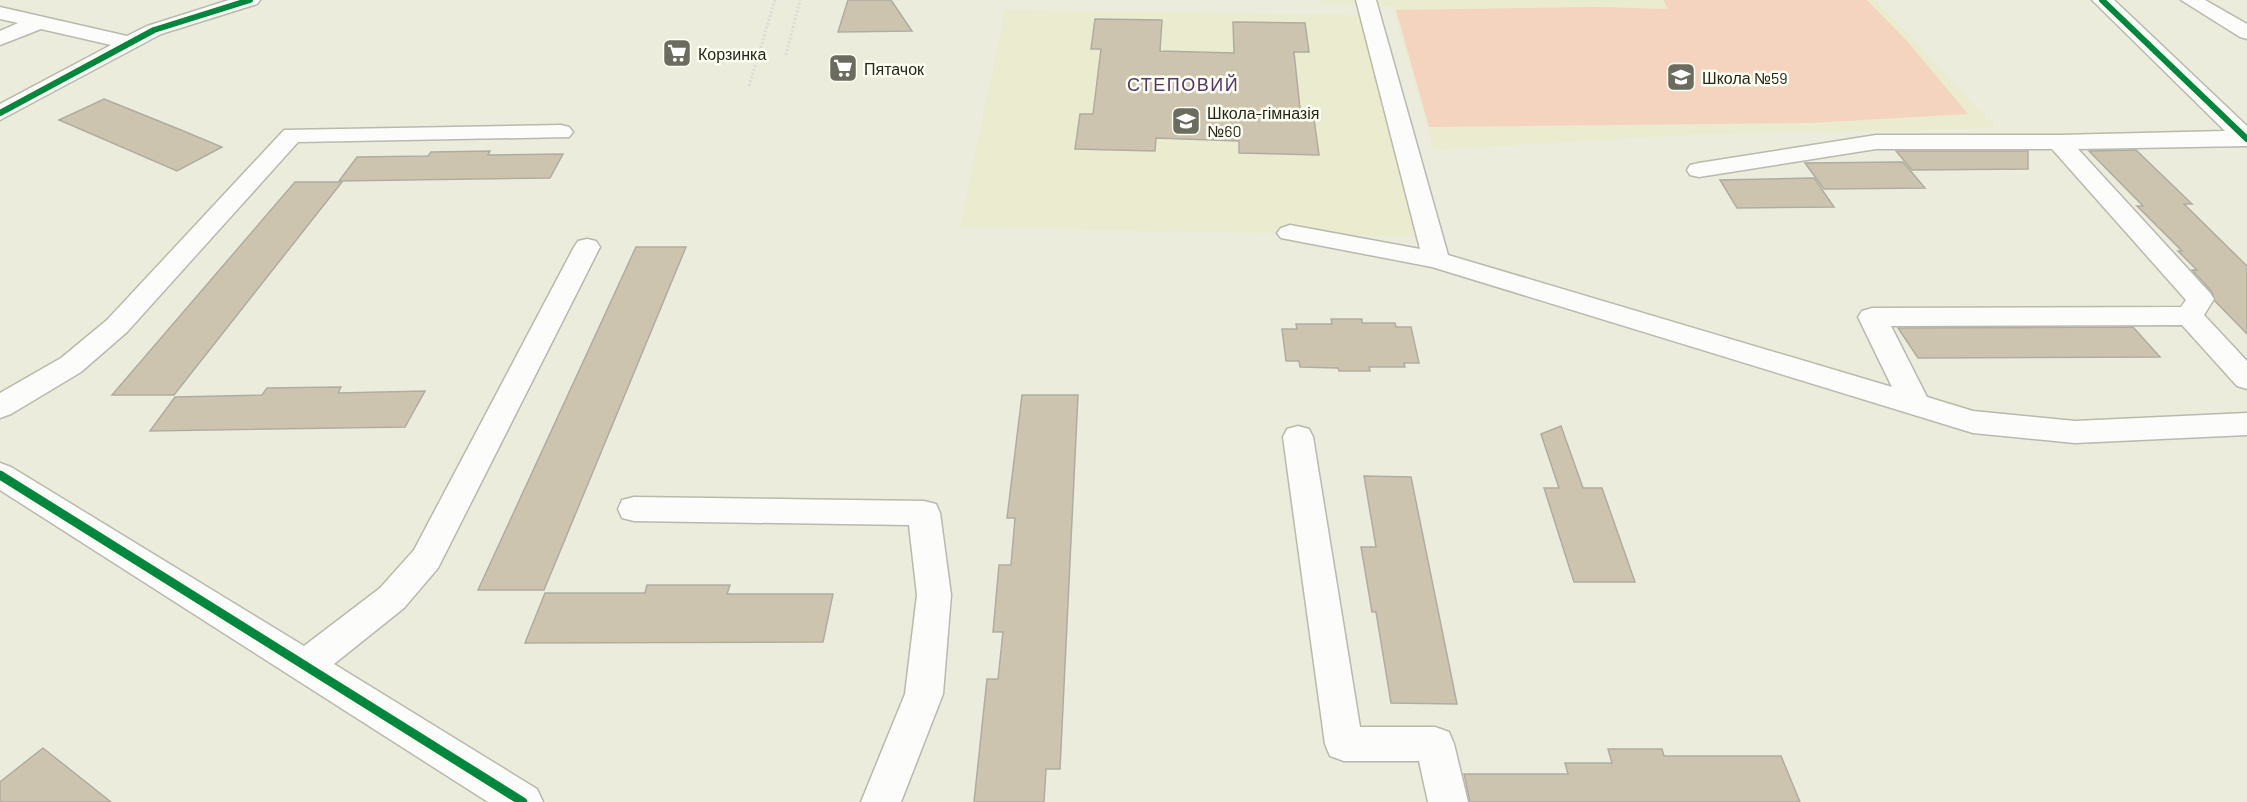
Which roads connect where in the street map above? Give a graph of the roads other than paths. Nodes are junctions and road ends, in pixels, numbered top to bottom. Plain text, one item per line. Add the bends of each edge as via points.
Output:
1 (250, 0) edge
2 (1366, 0) edge
3 (2102, 0) edge
4 (2191, 0) edge
5 (0, 13) edge
6 (36, 23) junction
7 (2247, 33) edge
8 (0, 39) edge
9 (131, 43) junction
10 (0, 113) edge
11 (561, 132) dead end
12 (2246, 138) edge
13 (2059, 142) junction
14 (1699, 170) dead end
15 (1290, 233) dead end
16 (587, 247) dead end
17 (1436, 260) junction
18 (2190, 316) junction
19 (2247, 379) edge
20 (1916, 406) junction
21 (0, 407) edge
22 (2247, 424) edge
23 (1298, 437) dead end
24 (0, 475) edge
25 (634, 509) dead end
26 (305, 666) junction
27 (523, 802) edge
28 (881, 802) edge
29 (1448, 802) edge

1 - 9 street via 154,30
2 - 17 street
3 - 12 street
4 - 7 street
5 - 6 street
6 - 8 street
6 - 9 street
9 - 10 street
11 - 21 street via 292,135 117,326 71,365
12 - 13 street
13 - 14 street via 1876,142
13 - 18 street via 2200,299
15 - 17 street
16 - 26 street via 426,560 392,598
17 - 20 street
18 - 19 street
18 - 20 street via 1872,317
20 - 22 street via 1973,422 2075,432
23 - 29 street via 1344,744 1435,744
24 - 26 street
25 - 28 street via 924,513 934,595 924,694
26 - 27 street

